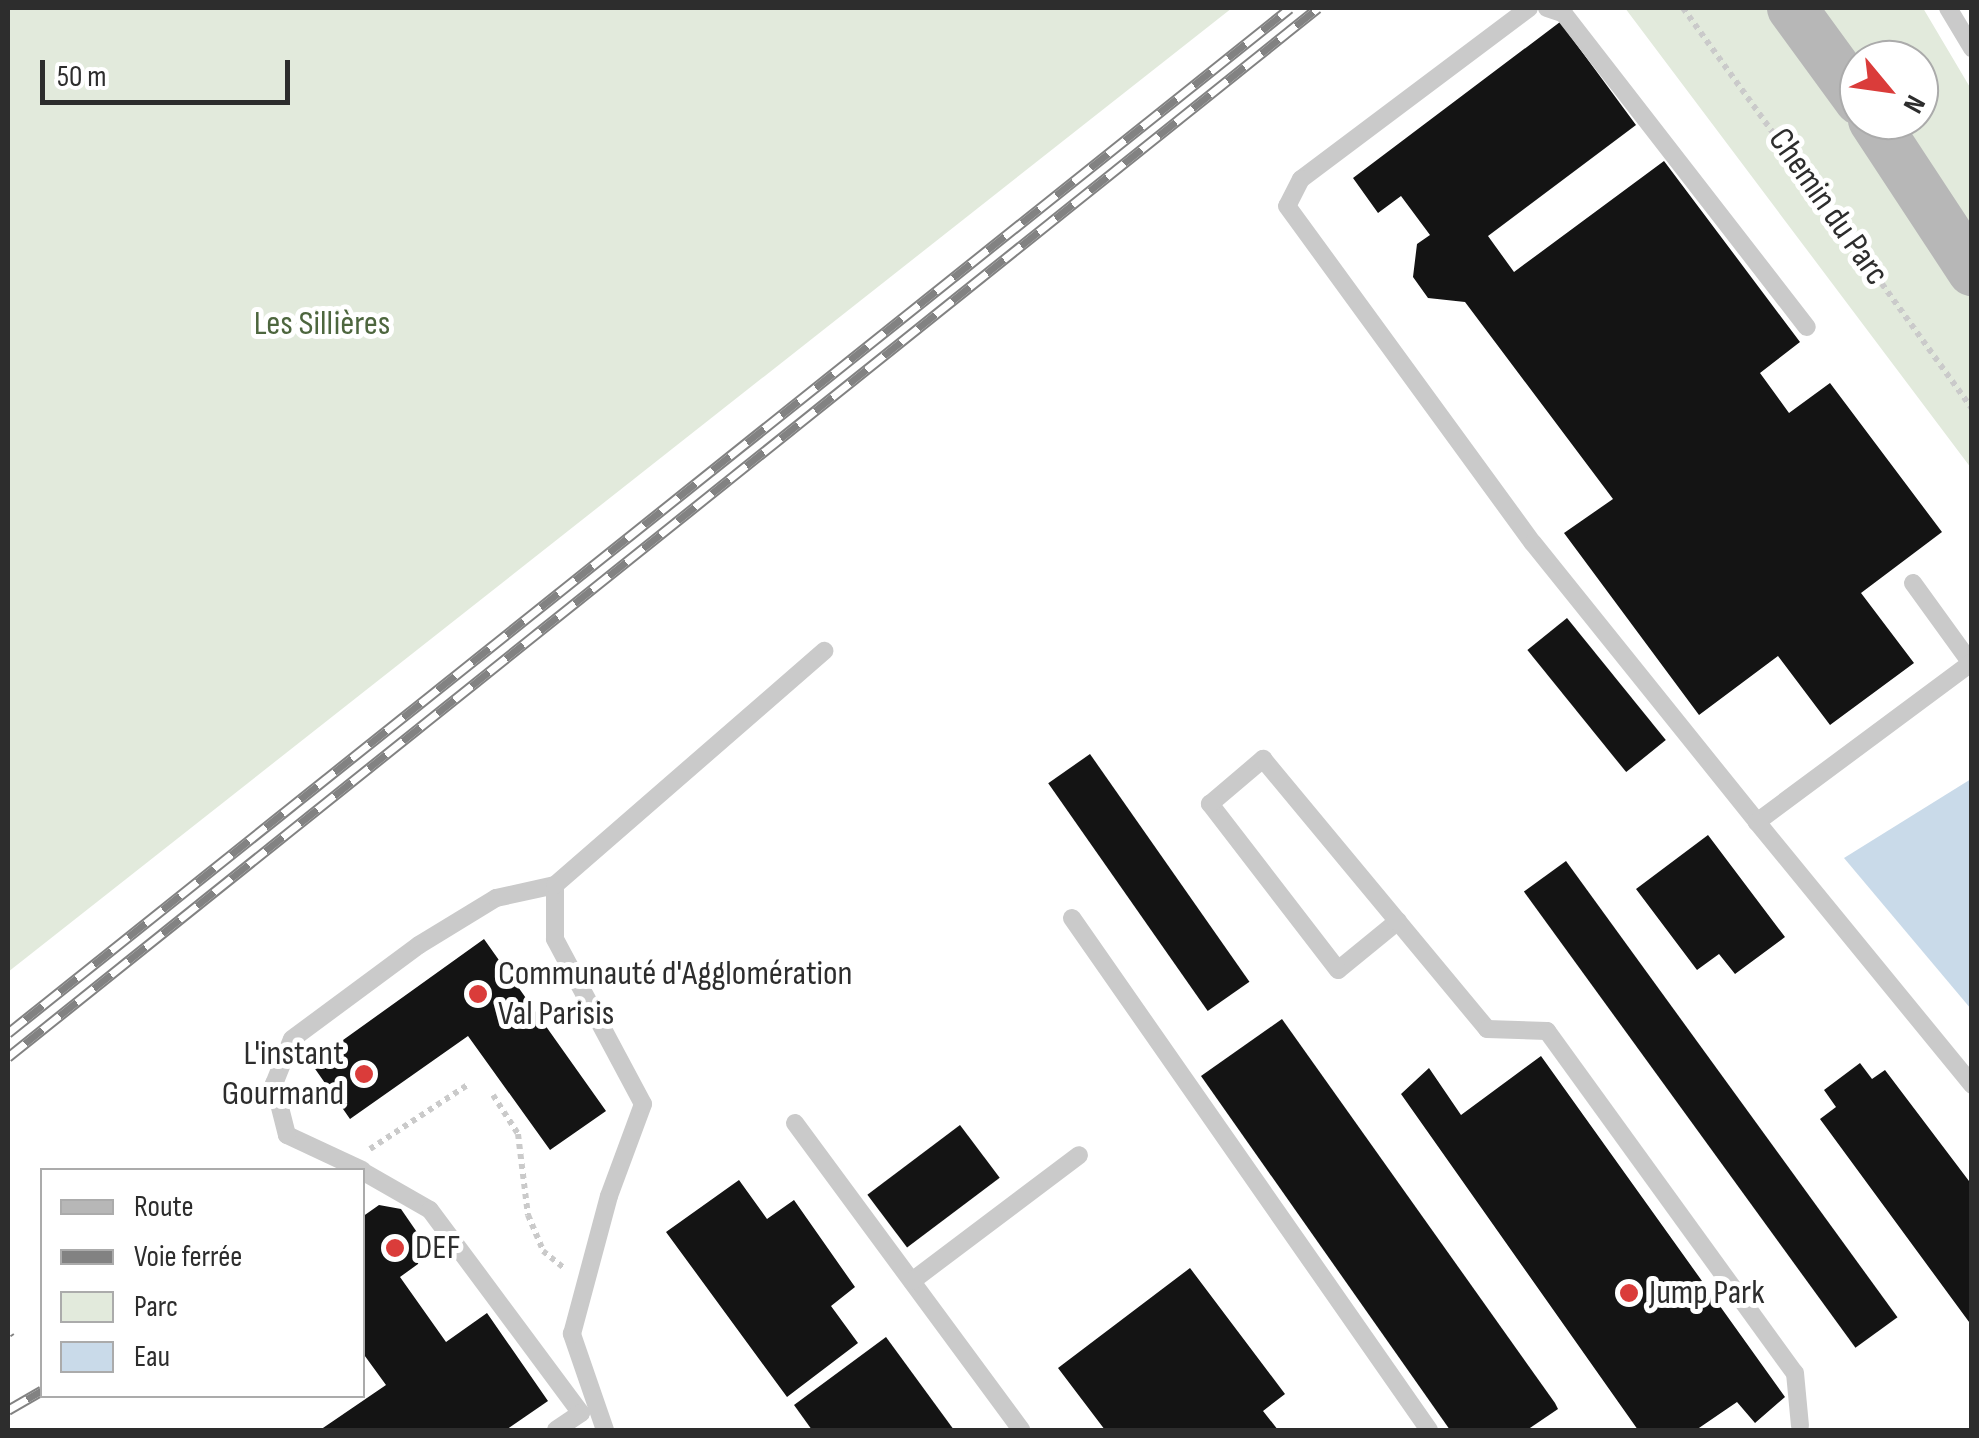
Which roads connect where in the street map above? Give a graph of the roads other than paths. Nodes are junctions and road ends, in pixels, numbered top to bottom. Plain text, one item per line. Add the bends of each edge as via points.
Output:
1 (1530, 8) edge
2 (1547, 8) edge
3 (1792, 8) edge
4 (1948, 8) edge
5 (1972, 48) edge
6 (1839, 73) edge
7 (1886, 140) edge
8 (1972, 271) edge
9 (1808, 328) dead end
10 (1912, 583) dead end
11 (824, 651) dead end
12 (1757, 822) junction
13 (555, 885) junction
14 (1072, 918) dead end
15 (1398, 922) junction
16 (1972, 1085) edge
17 (795, 1123) dead end
18 (1079, 1155) dead end
19 (356, 1168) edge
20 (365, 1173) edge
21 (912, 1282) junction
22 (1800, 1426) dead end
23 (556, 1430) edge
24 (605, 1430) edge
25 (1020, 1430) edge
26 (1429, 1430) edge

1 - 12 lane via 1301,179 1287,206 1533,543
2 - 9 lane via 1564,14
3 - 6 main road
4 - 5 lane
7 - 8 main road
10 - 12 lane via 1970,663
11 - 13 lane
12 - 16 lane
13 - 19 lane via 496,898 419,944 292,1039 274,1084 287,1136
13 - 24 lane via 555,939 643,1104 572,1334
14 - 26 lane
15 - 15 lane via 1264,759 1210,804 1338,970
15 - 22 lane via 1487,1028 1547,1031 1795,1373
17 - 21 lane
18 - 21 lane
20 - 23 lane via 430,1210 581,1413
21 - 25 lane

